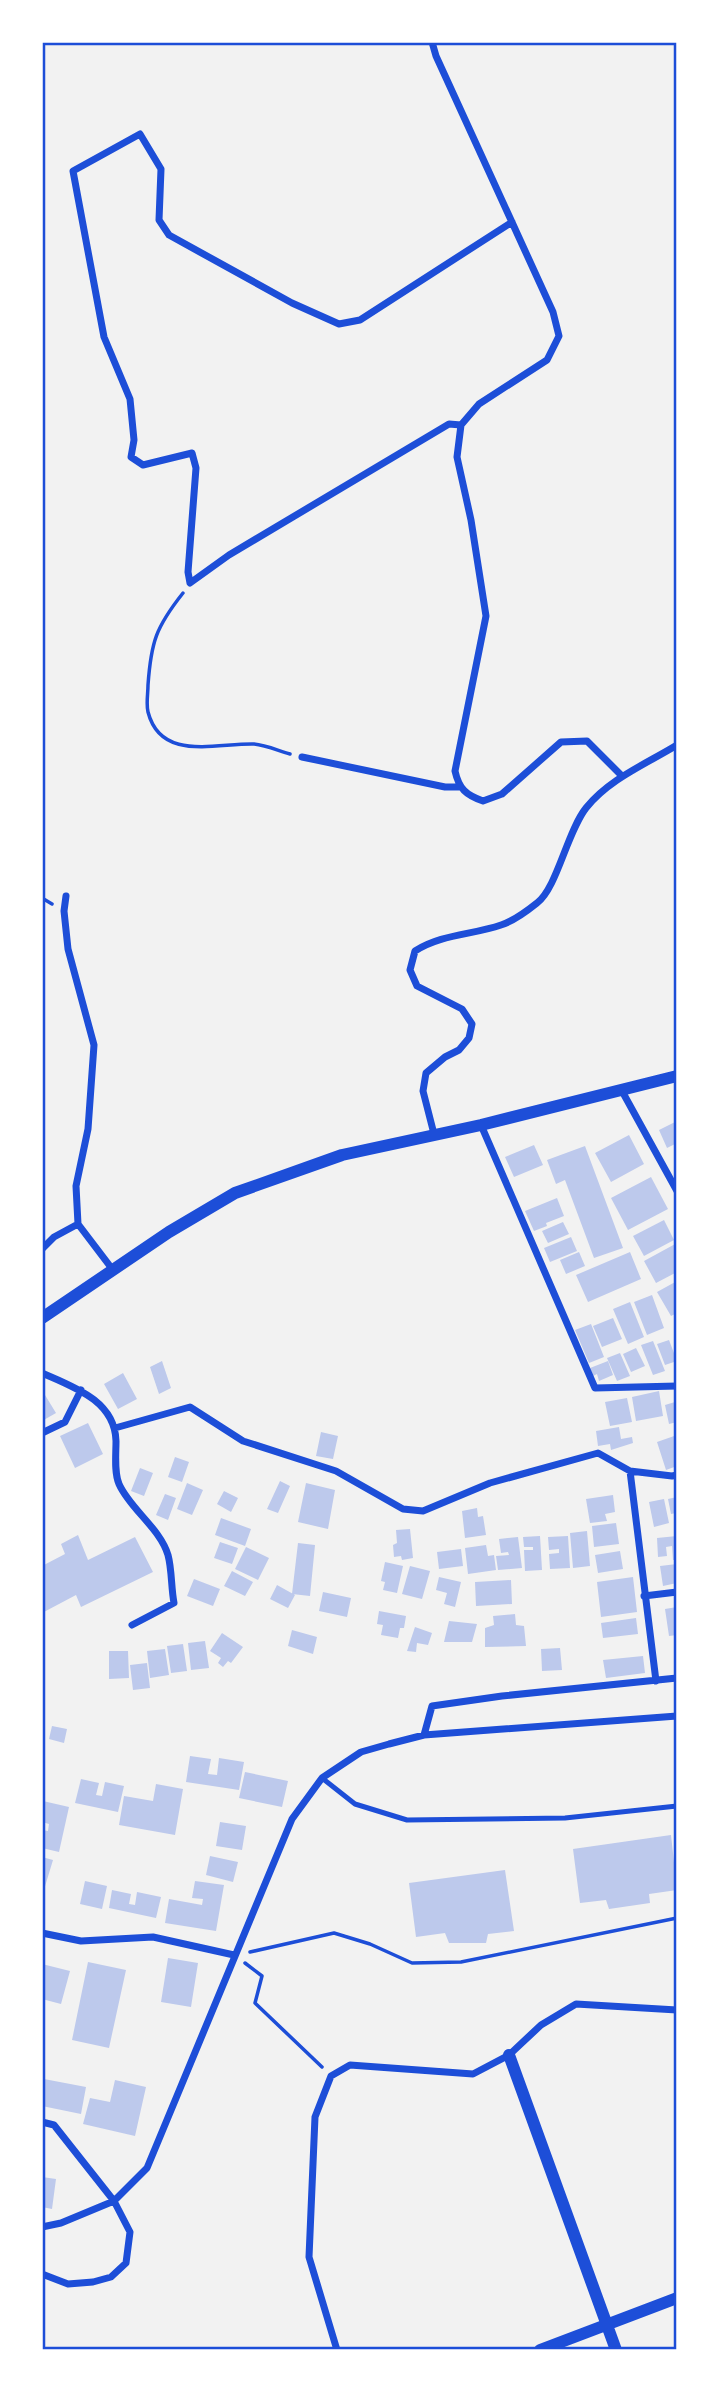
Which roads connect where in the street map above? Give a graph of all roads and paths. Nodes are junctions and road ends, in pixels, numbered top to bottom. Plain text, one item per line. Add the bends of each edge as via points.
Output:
1 (432, 42) edge
2 (512, 222) junction
3 (461, 425) junction
4 (191, 583) junction
5 (677, 745) edge
6 (302, 757) joint
7 (622, 776) junction
8 (459, 787) junction
9 (66, 896) dead end
10 (677, 1076) edge
11 (622, 1091) junction
12 (481, 1125) junction
13 (434, 1134) junction
14 (677, 1191) edge
15 (78, 1224) junction
16 (42, 1249) edge
17 (113, 1270) junction
18 (42, 1318) edge
19 (42, 1373) edge
20 (677, 1386) edge
21 (81, 1390) junction
22 (116, 1428) junction
23 (42, 1433) edge
24 (630, 1471) junction
25 (677, 1475) edge
26 (677, 1592) edge
27 (644, 1596) junction
28 (132, 1625) dead end
29 (677, 1678) edge
30 (656, 1681) junction
31 (677, 1716) edge
32 (424, 1735) junction
33 (322, 1778) junction
34 (677, 1806) edge
35 (677, 1918) edge
36 (42, 1933) edge
37 (234, 1955) junction
38 (677, 2010) edge
39 (509, 2055) junction
40 (331, 2076) junction
41 (42, 2122) edge
42 (114, 2201) junction
43 (42, 2227) edge
44 (42, 2274) edge
45 (677, 2298) edge
46 (607, 2324) junction
47 (337, 2350) edge
48 (540, 2350) edge
49 (616, 2350) edge

1 - 2 street
2 - 3 street via 553,312 559,336 547,359 479,404
2 - 4 street via 360,320 339,324 169,235 159,220 161,169 140,134 73,171 104,337 130,399 131,457 143,466 192,453 196,468
3 - 4 street via 449,424 229,555
3 - 8 street via 457,457 486,616 455,771
4 - 6 path via 165,615 150,654 147,711 158,734 166,741 197,747 256,744
5 - 7 street
6 - 8 street
7 - 8 street via 587,741 561,742 502,794 483,801
7 - 13 street via 586,808 541,901 503,925 430,941 415,951 410,970 417,986 462,1009 472,1024 469,1038 459,1050 426,1073 423,1091
9 - 15 street via 68,949 94,1045 88,1129 76,1186
10 - 11 street
11 - 12 street
11 - 14 street
12 - 13 street
12 - 20 street via 595,1388
13 - 17 street via 342,1155 235,1193
15 - 16 street
15 - 17 street
17 - 18 street
19 - 21 street
21 - 22 street via 104,1408
21 - 23 street via 65,1422
22 - 24 street via 190,1407 243,1441 336,1471 403,1509 423,1511 490,1483 598,1453
22 - 28 street via 117,1482 168,1554 174,1603
24 - 25 street
24 - 27 street
26 - 27 street
27 - 30 street
29 - 30 street
30 - 32 street via 432,1706
31 - 32 street
32 - 33 street via 361,1752
33 - 34 lane via 355,1804 407,1820 565,1818
33 - 37 street via 292,1819
35 - 37 path via 461,1962 412,1963 334,1933
36 - 37 street via 81,1941 153,1937
37 - 40 path via 262,1976 255,2003
37 - 42 street via 147,2168
38 - 39 street via 576,2004 541,2025
39 - 40 street via 473,2074 349,2065
39 - 46 street
40 - 47 street via 315,2117 309,2257
41 - 42 street via 54,2125
42 - 43 street
42 - 44 street via 131,2232 126,2263 111,2277 93,2282 68,2284
45 - 46 street
46 - 48 street
46 - 49 street

